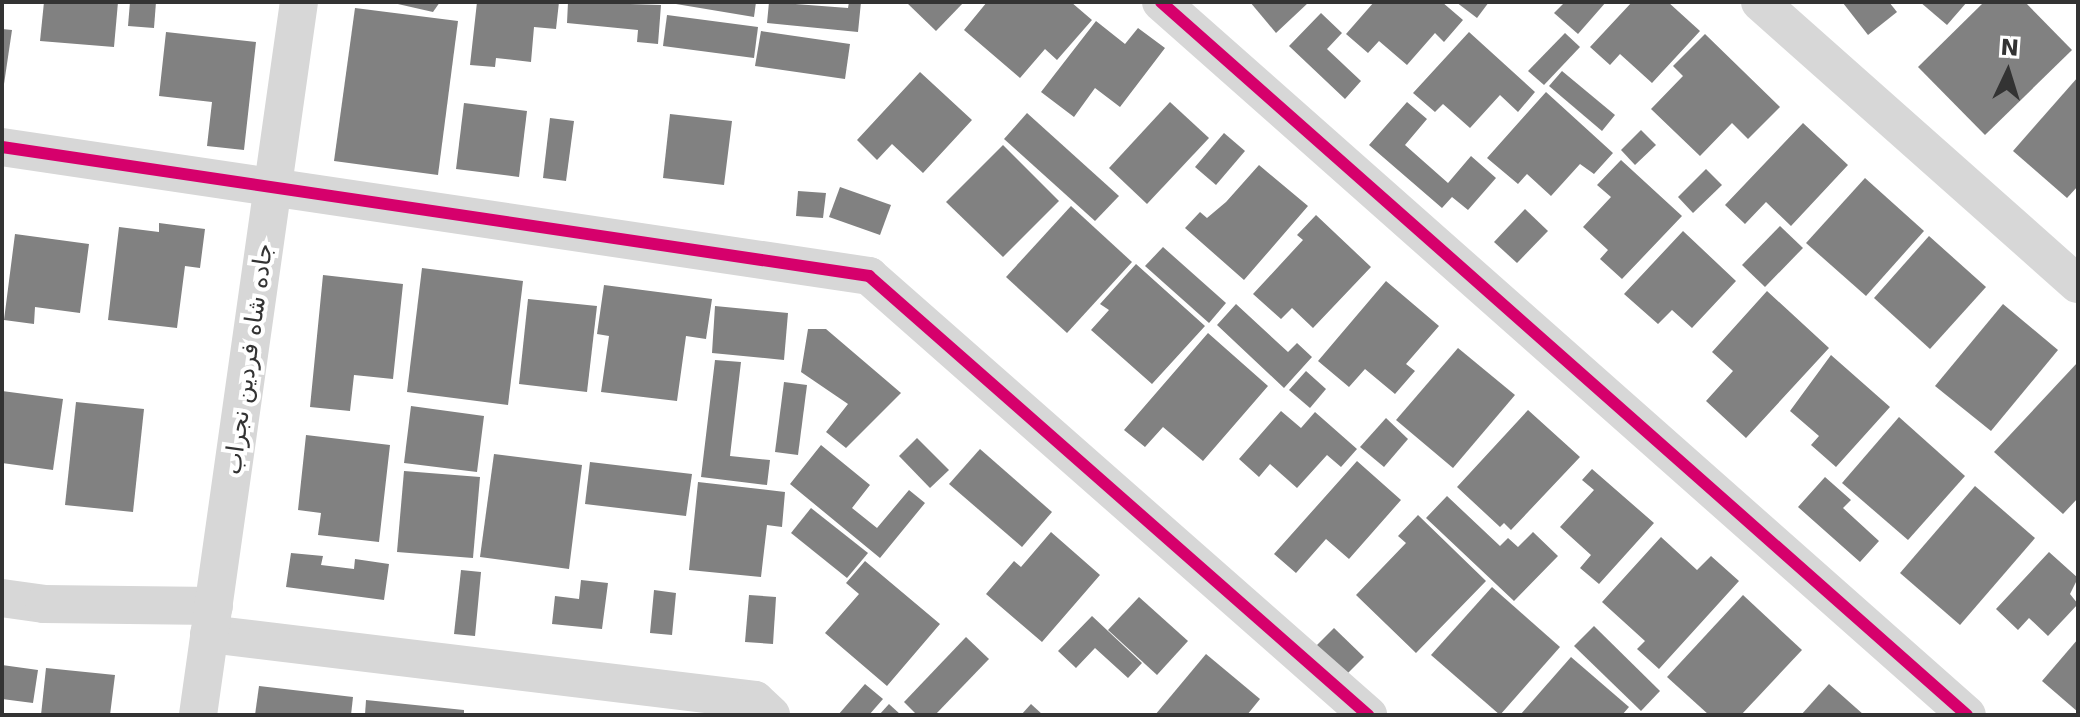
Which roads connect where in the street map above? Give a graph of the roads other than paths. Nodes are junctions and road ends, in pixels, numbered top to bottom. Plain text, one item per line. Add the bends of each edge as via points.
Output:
1 (299, 2) edge
2 (1161, 2) edge
3 (1760, 2) edge
4 (2, 147) edge
5 (272, 189) junction
6 (2078, 284) edge
7 (2, 598) edge
8 (211, 620) junction
9 (198, 715) edge
10 (771, 715) edge
11 (1368, 715) edge
12 (1967, 715) edge

1 - 5 street, جاده شاه فردین نجراب
2 - 12 street
3 - 6 street
4 - 5 street
5 - 8 street, جاده شاه فردین نجراب
5 - 11 street via 869,276
7 - 8 street
8 - 9 street, جاده شاه فردین نجراب
8 - 10 street via 755,700

